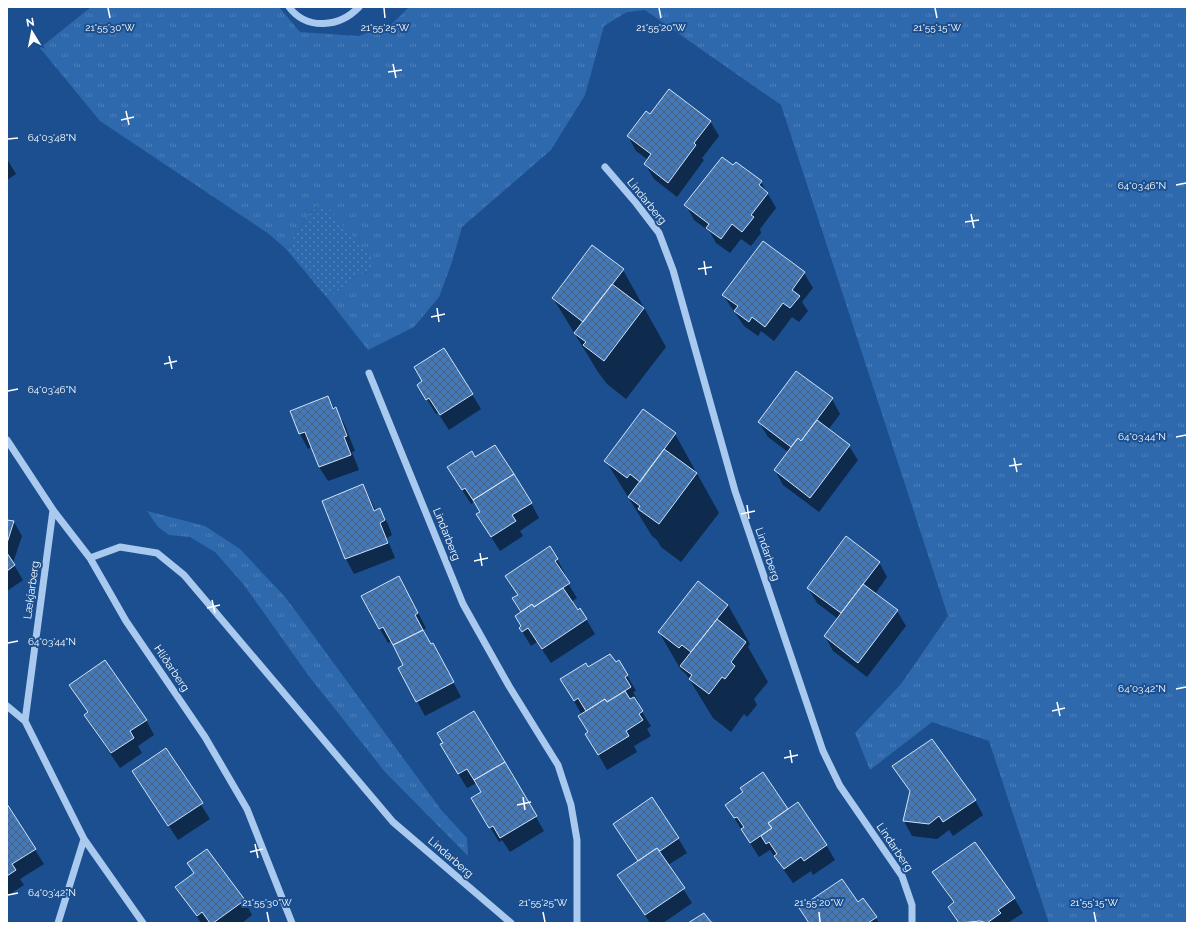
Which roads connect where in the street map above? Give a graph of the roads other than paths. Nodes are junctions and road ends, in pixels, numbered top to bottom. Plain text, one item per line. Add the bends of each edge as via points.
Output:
1 (289, 7) edge
2 (359, 7) edge
3 (605, 168) dead end
4 (369, 373) dead end
5 (7, 440) edge
6 (53, 510) junction
7 (90, 558) junction
8 (7, 706) edge
9 (25, 721) junction
10 (84, 839) junction
11 (58, 923) edge
12 (143, 923) edge
13 (292, 923) edge
14 (511, 923) edge
15 (577, 923) edge
16 (912, 923) edge

1 - 2 street via 308,21 327,25 347,18
3 - 16 street, Lindarberg via 659,233 673,270 736,491 824,752 840,786 902,876 912,905
4 - 15 street, Lindarberg via 463,604 509,686 558,765 571,805 577,840
5 - 6 street, Hlíðarberg
6 - 7 street, Hlíðarberg
6 - 9 street, Lækjarberg
7 - 13 street, Hlíðarberg via 126,621 205,737 247,809
7 - 14 street, Lindarberg via 120,546 157,553 184,575 393,822
8 - 9 street
9 - 10 street
10 - 11 street
10 - 12 street

